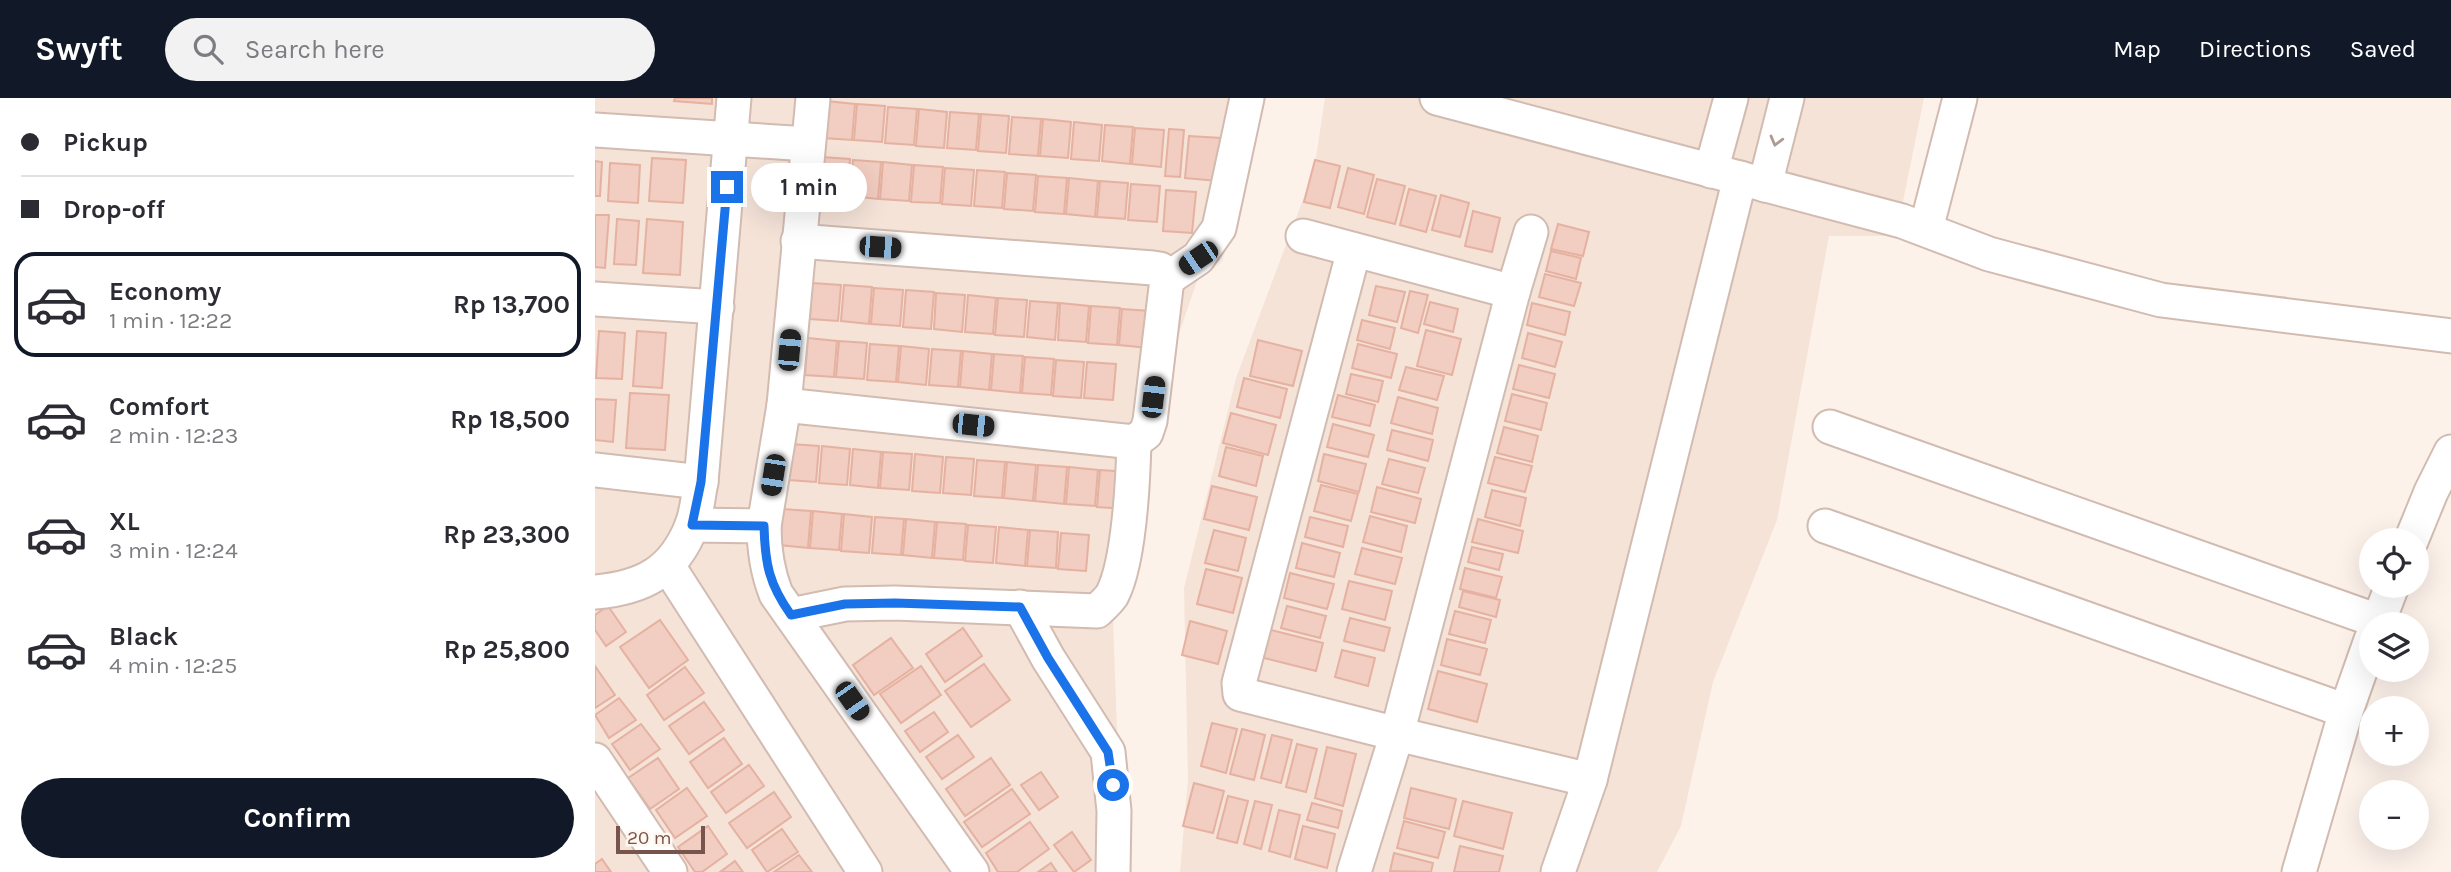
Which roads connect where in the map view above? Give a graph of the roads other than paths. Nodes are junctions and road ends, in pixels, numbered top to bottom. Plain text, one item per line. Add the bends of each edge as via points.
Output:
1 (734, 98) edge
2 (813, 98) edge
3 (1247, 98) edge
4 (1437, 98) edge
5 (1731, 98) edge
6 (1787, 98) edge
7 (1960, 98) edge
8 (595, 130) edge
9 (730, 138) junction
10 (808, 144) junction
11 (1738, 178) junction
12 (1926, 229) junction
13 (1531, 232) dead end
14 (1303, 236) dead end
15 (798, 241) junction
16 (1354, 250) junction
17 (1167, 279) junction
18 (1513, 292) junction
19 (595, 299) edge
20 (717, 307) junction
21 (2451, 336) edge
22 (784, 405) junction
23 (1830, 427) dead end
24 (1134, 442) junction
25 (2451, 452) edge
26 (595, 470) edge
27 (701, 482) junction
28 (692, 525) junction
29 (764, 526) junction
30 (1825, 526) dead end
31 (2416, 528) edge
32 (669, 566) junction
33 (595, 592) edge
34 (1020, 607) junction
35 (791, 615) junction
36 (2359, 622) edge
37 (2359, 674) edge
38 (2346, 711) junction
39 (1397, 734) junction
40 (595, 760) edge
41 (1591, 780) junction
42 (670, 872) edge
43 (865, 872) edge
44 (972, 872) edge
45 (1113, 872) edge
46 (1353, 872) edge
47 (1558, 872) edge
48 (2299, 872) edge

1 - 9 street
2 - 10 street
3 - 17 street via 1219,228 1198,258
4 - 11 street
5 - 11 street
6 -> 11 street
7 - 12 street
8 - 9 street
9 - 10 street
9 - 20 street
10 - 15 street
11 - 12 street
11 - 41 street
12 - 21 street via 1989,254 2161,300
13 - 18 street
14 - 16 street
15 - 17 street via 1153,268 1160,269
15 - 22 street
16 - 18 street
16 - 39 street via 1239,690 1243,696
17 - 24 street via 1150,421 1142,439
18 - 39 street
19 - 20 street
20 - 27 street
22 - 24 street
22 - 29 street
23 - 36 street
24 - 34 street via 1121,573 1107,602 1097,611
25 - 31 street
26 - 27 street
27 - 28 street
28 - 29 street
28 - 32 street
29 - 35 street via 769,577
30 - 38 street
32 - 33 street via 647,580
32 - 43 street
34 - 35 street via 845,604
34 - 45 street via 1108,752 1114,811
35 - 44 street
37 - 38 street
38 - 48 street
39 - 41 street
39 - 46 street
40 - 42 street
41 - 47 street

